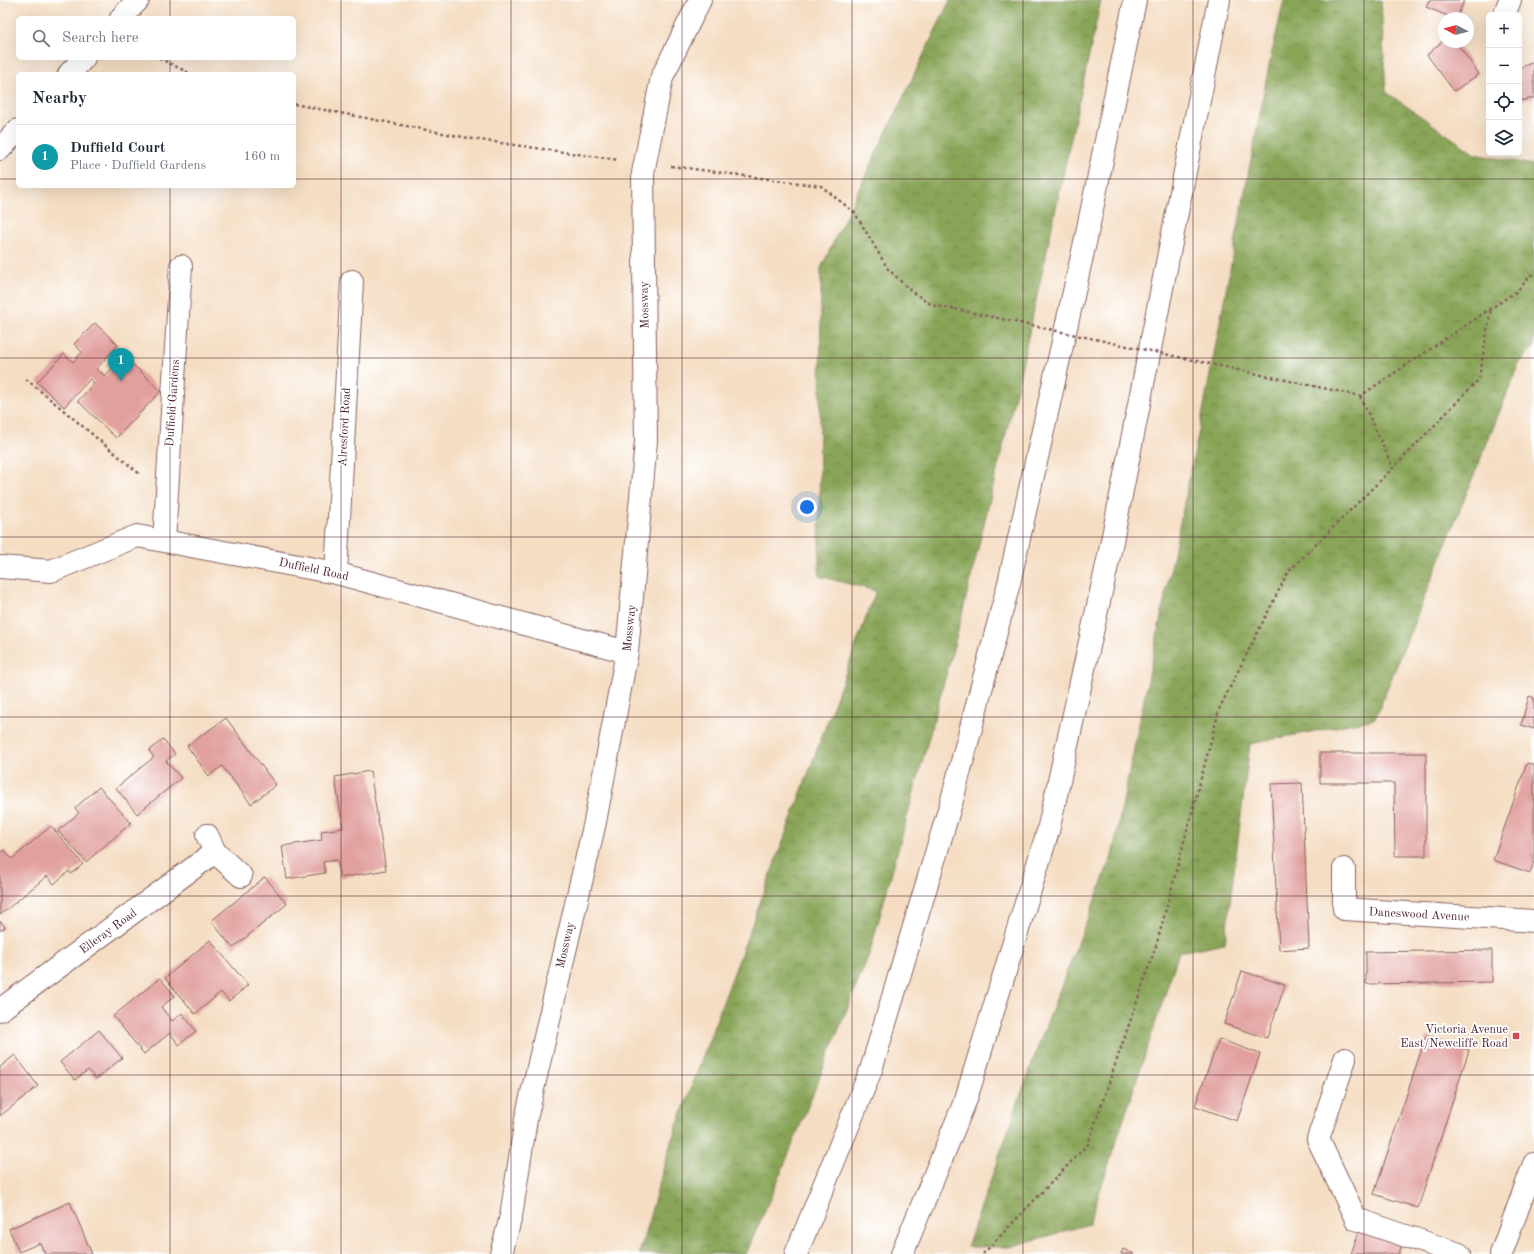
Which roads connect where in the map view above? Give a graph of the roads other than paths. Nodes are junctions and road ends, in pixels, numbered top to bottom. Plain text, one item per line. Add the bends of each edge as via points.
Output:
1 (138, 0) edge
2 (700, 0) edge
3 (1135, 0) edge
4 (1219, 0) edge
5 (1510, 0) edge
6 (1505, 12) edge
7 (123, 16) edge
8 (82, 60) edge
9 (71, 72) edge
10 (16, 132) edge
11 (0, 149) edge
12 (181, 266) dead end
13 (352, 281) dead end
14 (164, 541) junction
15 (0, 567) edge
16 (336, 573) junction
17 (627, 652) junction
18 (1344, 869) dead end
19 (240, 876) dead end
20 (1534, 921) edge
21 (0, 1010) edge
22 (1345, 1059) dead end
23 (1534, 1164) edge
24 (501, 1254) edge
25 (796, 1254) edge
26 (902, 1254) edge
27 (1459, 1254) edge
28 (1501, 1254) edge

1 - 7 main road
2 - 17 main road, Mossway via 662,78 643,173 646,441
3 - 25 main road via 1086,238 1009,583 952,800 871,1070
4 - 26 main road via 1109,556 1048,832 966,1100
5 - 6 main road
8 - 9 main road
10 - 11 main road
12 - 14 main road, Duffield Gardens
13 - 16 main road, Alresford Road
14 - 15 main road, Duffield Road via 137,536 51,571
14 - 16 main road, Duffield Road
16 - 17 main road, Duffield Road
17 - 24 main road, Mossway via 595,822 526,1119 511,1216
18 - 20 main road, Daneswood Avenue via 1344,909
19 - 21 main road, Elleray Road via 211,844
22 - 27 main road via 1318,1139 1356,1219
23 - 28 main road

